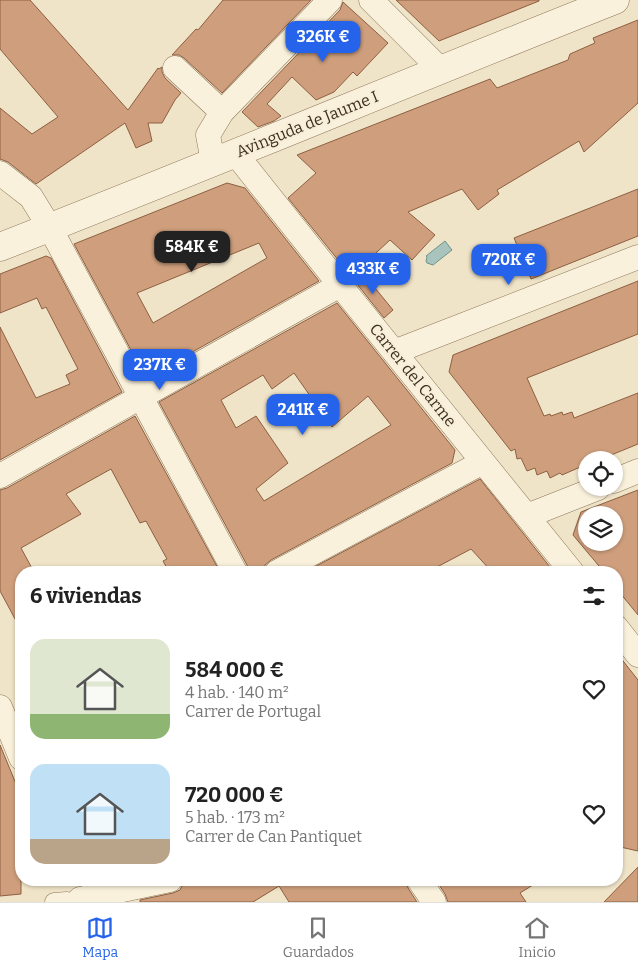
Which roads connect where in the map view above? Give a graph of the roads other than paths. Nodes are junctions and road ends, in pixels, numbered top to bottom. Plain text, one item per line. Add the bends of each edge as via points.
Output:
1 (330, 0) edge
2 (371, 0) edge
3 (615, 0) edge
4 (175, 68) dead end
5 (440, 69) junction
6 (222, 112) junction
7 (224, 158) junction
8 (0, 173) edge
9 (50, 228) junction
10 (0, 247) edge
11 (638, 257) edge
12 (340, 286) junction
13 (394, 352) junction
14 (141, 396) junction
15 (483, 462) junction
16 (638, 471) edge
17 (0, 476) edge
18 (623, 477) edge
19 (578, 496) edge
20 (527, 516) junction
21 (232, 566) edge
22 (288, 566) edge
23 (567, 566) edge
24 (623, 636) edge
25 (638, 654) edge
26 (0, 707) edge
27 (15, 743) edge
28 (135, 886) edge
29 (423, 886) edge
30 (71, 897) edge
31 (434, 902) edge

1 - 6 street
2 - 5 street
3 - 5 street, Avinguda de Jaume I
4 - 6 street
5 - 7 street, Avinguda de Jaume I
6 - 7 street via 208,134
7 - 9 street, Avinguda de Jaume I
7 - 12 street, Carrer del Carme
8 - 9 street via 31,196
9 - 10 street, Avinguda de Jaume I
9 - 14 street
11 - 13 street
12 - 13 street, Carrer del Carme
12 - 14 street
13 - 15 street, Carrer del Carme
14 - 17 street
14 - 21 street
15 - 20 street, Carrer del Carme
15 - 22 street
16 - 18 street
19 - 20 street
20 - 23 street, Carrer del Carme
24 - 25 street
26 - 27 street
28 - 30 street
29 - 31 street

